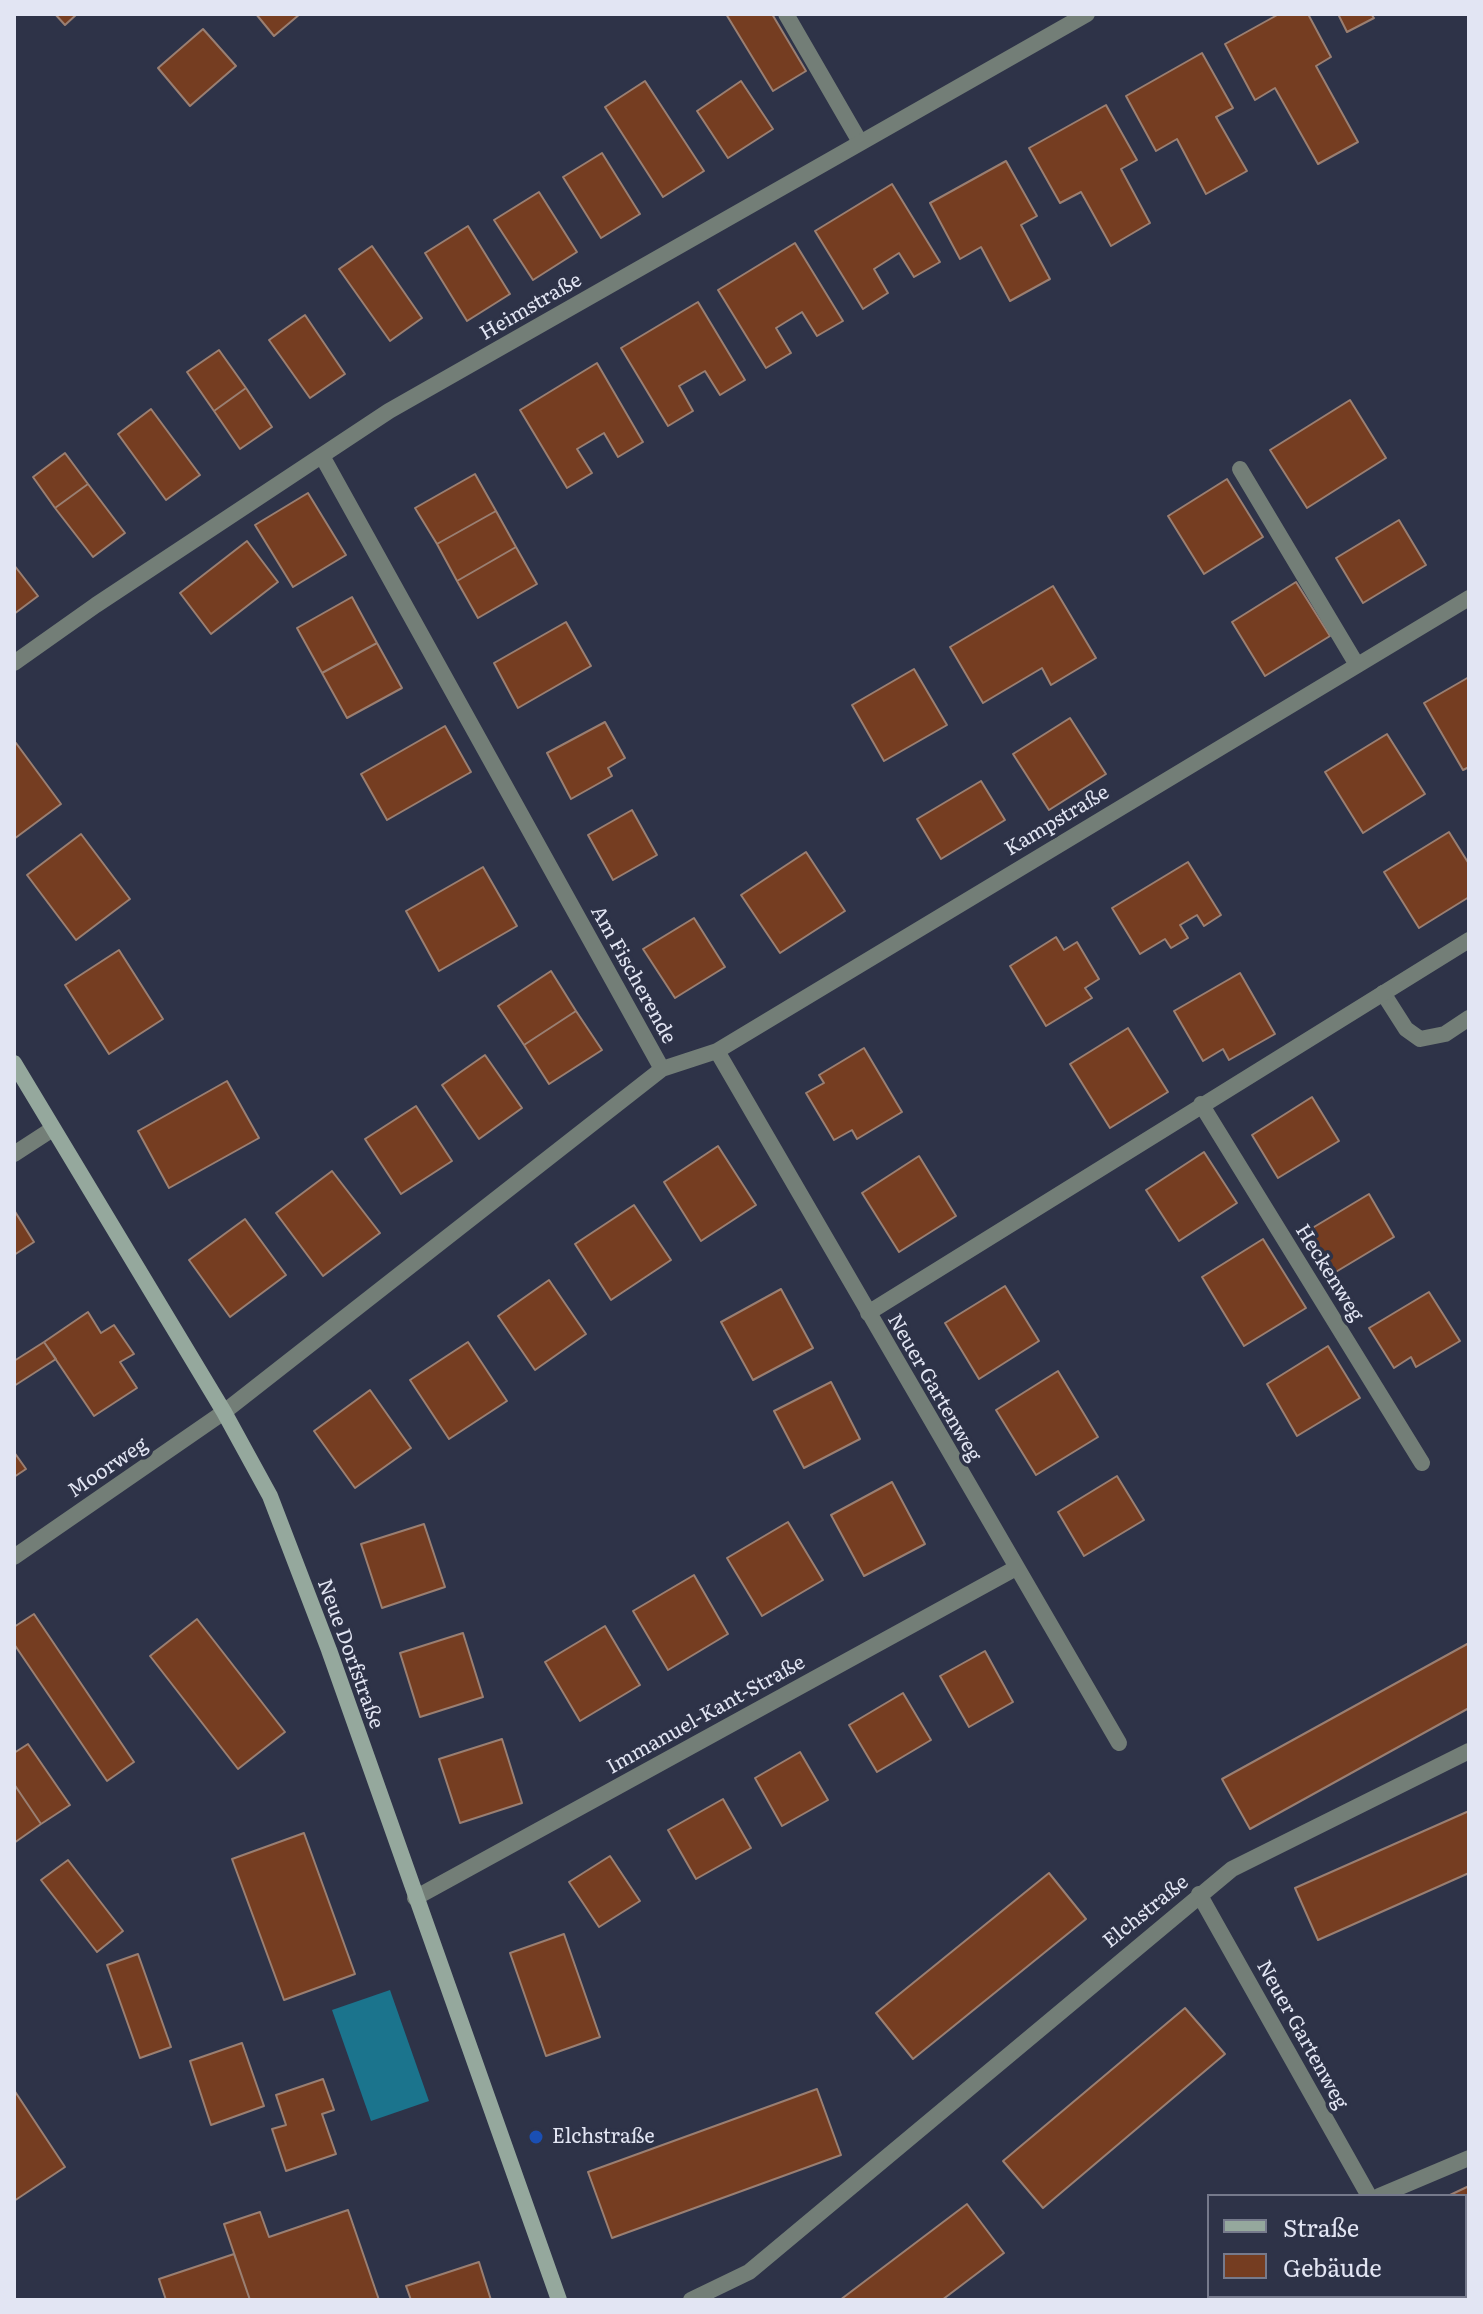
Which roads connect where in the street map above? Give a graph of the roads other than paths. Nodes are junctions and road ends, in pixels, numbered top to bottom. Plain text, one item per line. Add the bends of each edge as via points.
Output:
1 (786, 14) edge
2 (1087, 14) edge
3 (860, 142) junction
4 (322, 456) junction
5 (1240, 469) dead end
6 (1469, 598) edge
7 (14, 663) edge
8 (1357, 665) junction
9 (1469, 940) edge
10 (1383, 993) junction
11 (1469, 1018) edge
12 (717, 1051) junction
13 (14, 1063) edge
14 (662, 1069) junction
15 (1201, 1104) junction
16 (51, 1130) junction
17 (14, 1154) edge
18 (868, 1313) junction
19 (224, 1412) junction
20 (1422, 1463) dead end
21 (14, 1557) edge
22 (1016, 1568) junction
23 (1119, 1743) dead end
24 (1469, 1751) edge
25 (1199, 1894) junction
26 (415, 1898) junction
27 (1469, 2158) edge
28 (1368, 2194) edge
29 (1384, 2194) edge
30 (559, 2300) edge
31 (691, 2300) edge

1 - 3 street
2 - 3 street, Heimstraße
3 - 4 street, Heimstraße via 389,411
4 - 7 street, Heimstraße
4 - 14 street, Am Fischerende
5 - 8 street
6 - 8 street, Kampstraße
8 - 12 street, Kampstraße
9 - 10 street
10 - 11 street via 1406,1029 1420,1039 1445,1034
10 - 15 street
12 - 14 street, Kampstraße
12 - 18 street, Neuer Gartenweg
13 - 16 street, Neue Dorfstraße
14 - 19 street, Am Fischerende
15 - 18 street
15 - 20 street, Heckenweg
16 - 17 street
16 - 19 street, Neue Dorfstraße
18 - 22 street, Neuer Gartenweg
19 - 21 street, Moorweg
19 - 26 street, Neue Dorfstraße via 270,1496
22 - 23 street, Neuer Gartenweg
22 - 26 street, Immanuel-Kant-Straße
24 - 25 street, Elchstraße via 1232,1869
25 - 28 street, Neuer Gartenweg
25 - 31 street, Elchstraße via 749,2272
26 - 30 street, Neue Dorfstraße
27 - 29 street

